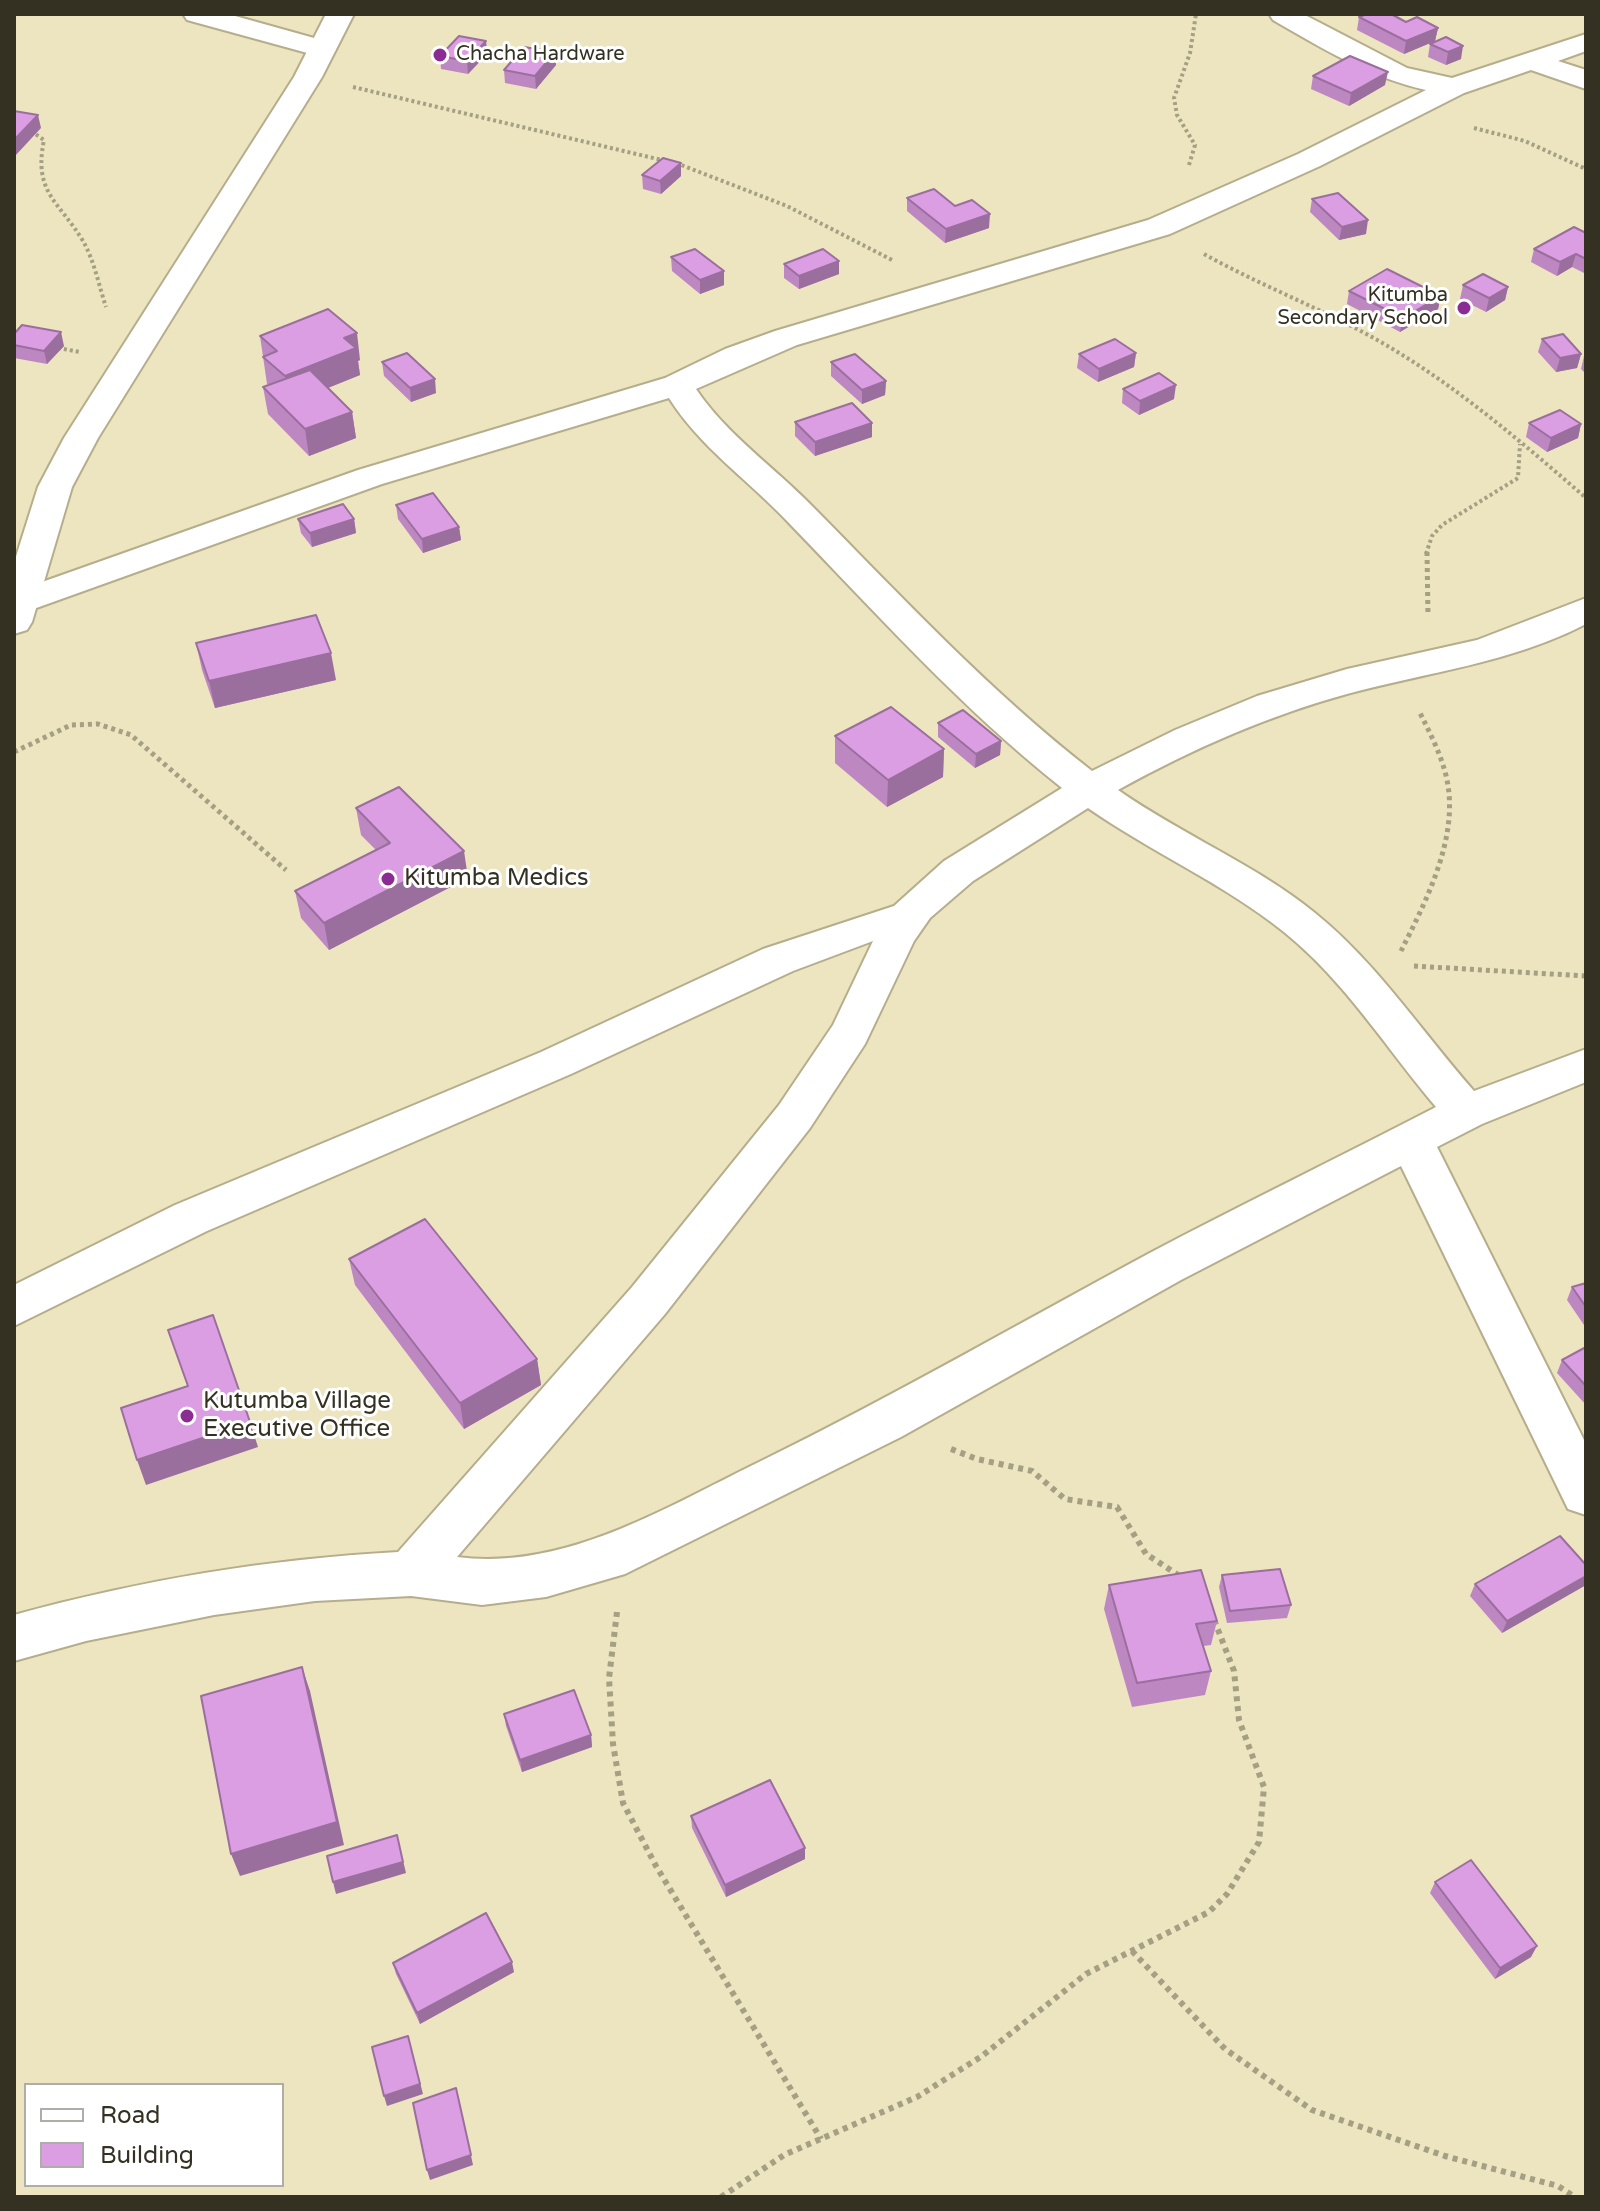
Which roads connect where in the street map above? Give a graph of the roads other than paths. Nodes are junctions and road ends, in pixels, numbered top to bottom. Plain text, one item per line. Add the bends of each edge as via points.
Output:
1 (197, 14) edge
2 (340, 14) edge
3 (1283, 14) edge
4 (1586, 42) edge
5 (1531, 61) junction
6 (315, 63) junction
7 (1586, 80) edge
8 (1442, 93) junction
9 (677, 385) junction
10 (642, 397) junction
11 (703, 424) junction
12 (1586, 609) edge
13 (16, 610) edge
14 (1090, 790) junction
15 (908, 917) junction
16 (1586, 1065) edge
17 (1466, 1112) junction
18 (1412, 1142) junction
19 (14, 1307) edge
20 (1586, 1494) edge
21 (411, 1574) junction
22 (14, 1638) edge

1 - 6 street
2 - 6 street
3 - 8 street via 1364,60
4 - 5 street
5 - 7 street
5 - 8 street
6 - 13 street via 137,352 103,398 55,487
8 - 9 street via 1159,227 786,338
9 - 10 street
9 - 11 street
10 - 11 street
10 - 13 street via 370,477
11 - 14 street via 795,509 982,702
12 - 14 street via 1513,641 1257,711 1144,760
14 - 15 street via 994,847
14 - 17 street via 1235,875 1300,922 1345,962
15 - 19 street via 778,960 556,1063 191,1218
15 - 21 street via 826,1075 781,1135 607,1351
16 - 17 street
17 - 18 street
18 - 20 street
18 - 21 street via 1165,1267 884,1423 625,1552 546,1575 482,1583
21 - 22 street via 214,1592

